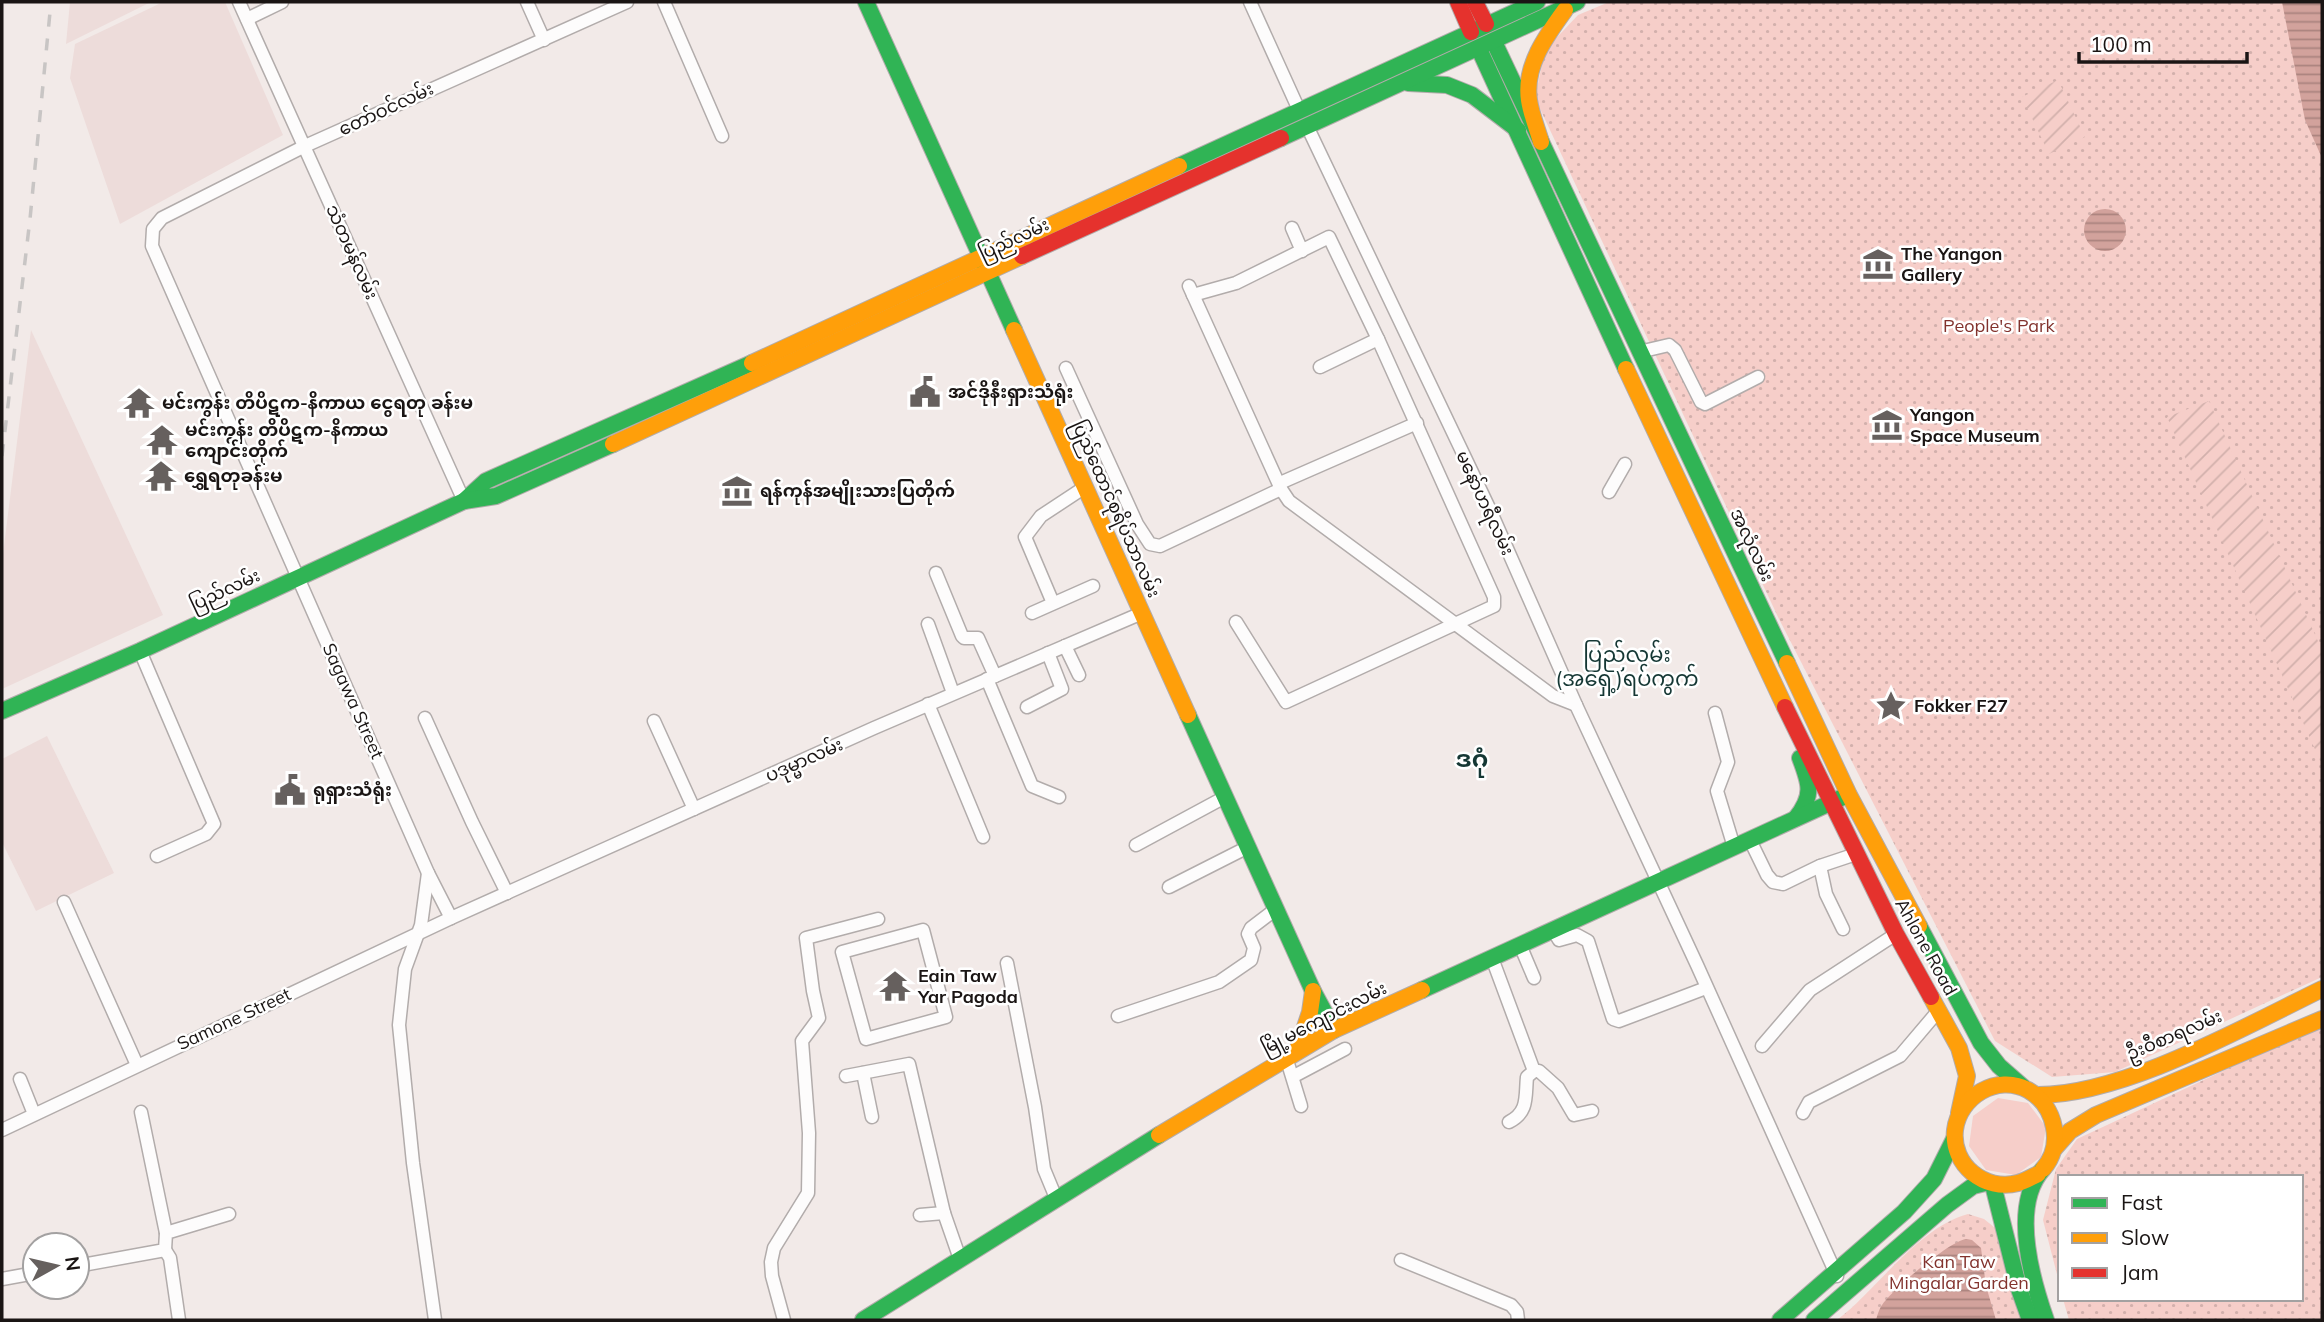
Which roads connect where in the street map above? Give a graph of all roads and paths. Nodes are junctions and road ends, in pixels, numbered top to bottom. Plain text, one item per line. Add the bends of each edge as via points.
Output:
1 (239, 2) edge
2 (282, 2) edge
3 (527, 2) edge
4 (627, 2) edge
5 (664, 2) edge
6 (866, 2) edge
7 (1250, 2) edge
8 (1458, 2) edge
9 (1475, 2) edge
10 (1537, 2) edge
11 (1572, 4) edge
12 (247, 19) junction
13 (1478, 28) junction
14 (544, 40) junction
15 (1487, 46) junction
16 (1405, 83) junction
17 (1299, 110) junction
18 (1307, 126) junction
19 (1518, 130) junction
20 (722, 136) dead end
21 (1541, 142) junction
22 (305, 146) junction
23 (1548, 176) junction
24 (1292, 228) dead end
25 (153, 229) joint
26 (1302, 251) junction
27 (981, 256) junction
28 (988, 272) junction
29 (1378, 339) junction
30 (1639, 352) junction
31 (1066, 368) dead end
32 (1320, 368) dead end
33 (1758, 377) dead end
34 (1417, 423) junction
35 (1625, 464) dead end
36 (1280, 486) junction
37 (1085, 487) junction
38 (1609, 492) dead end
39 (464, 501) junction
40 (936, 573) dead end
41 (298, 577) junction
42 (1093, 586) dead end
43 (1053, 603) junction
44 (1032, 613) dead end
45 (1142, 613) junction
46 (1236, 622) dead end
47 (928, 624) dead end
48 (1456, 625) junction
49 (1065, 646) junction
50 (140, 650) junction
51 (1048, 653) junction
52 (1079, 675) dead end
53 (991, 678) junction
54 (953, 693) junction
55 (928, 704) junction
56 (1576, 705) junction
57 (1027, 707) dead end
58 (2, 711) edge
59 (1715, 713) dead end
60 (425, 718) dead end
61 (654, 721) dead end
62 (1796, 731) junction
63 (1849, 794) junction
64 (1059, 797) dead end
65 (1225, 797) junction
66 (1830, 803) junction
67 (694, 809) junction
68 (1795, 819) junction
69 (983, 837) dead end
70 (1750, 840) junction
71 (1136, 845) dead end
72 (1248, 847) junction
73 (1734, 847) junction
74 (1856, 854) junction
75 (157, 856) dead end
76 (1820, 866) junction
77 (428, 873) junction
78 (1658, 882) junction
79 (1169, 887) dead end
80 (507, 893) junction
81 (64, 902) dead end
82 (1276, 909) junction
83 (468, 910) joint
84 (451, 918) junction
85 (878, 919) dead end
86 (1843, 929) dead end
87 (923, 930) joint
88 (1553, 930) junction
89 (419, 932) junction
90 (1896, 933) junction
91 (1520, 945) junction
92 (1492, 958) junction
93 (1007, 964) dead end
94 (1534, 978) dead end
95 (1706, 988) junction
96 (2322, 989) edge
97 (1312, 990) junction
98 (2286, 1006) junction
99 (1939, 1010) junction
100 (1118, 1016) dead end
101 (1364, 1016) junction
102 (2322, 1019) edge
103 (1334, 1030) junction
104 (2297, 1030) junction
105 (1762, 1046) dead end
106 (1345, 1049) dead end
107 (1291, 1054) junction
108 (2171, 1060) junction
109 (137, 1065) junction
110 (1534, 1071) junction
111 (863, 1073) junction
112 (846, 1076) dead end
113 (1294, 1076) junction
114 (20, 1079) dead end
115 (2178, 1080) junction
116 (2029, 1091) junction
117 (1301, 1106) dead end
118 (1592, 1111) dead end
119 (141, 1112) dead end
120 (1803, 1112) dead end
121 (1959, 1113) junction
122 (34, 1114) junction
123 (872, 1117) dead end
124 (1509, 1122) dead end
125 (2, 1130) edge
126 (1954, 1139) junction
127 (2054, 1149) junction
128 (2038, 1174) junction
129 (1989, 1184) junction
130 (1056, 1198) junction
131 (944, 1213) junction
132 (229, 1214) dead end
133 (920, 1215) dead end
134 (166, 1233) junction
135 (165, 1250) junction
136 (960, 1259) junction
137 (1401, 1260) dead end
138 (91, 1263) edge
139 (1835, 1274) junction
140 (21, 1276) edge
141 (2, 1279) edge
142 (1848, 1290) junction
143 (178, 1320) edge
144 (436, 1320) edge
145 (784, 1320) edge
146 (863, 1320) edge
147 (1518, 1320) edge
148 (1780, 1320) edge
149 (1814, 1320) edge
150 (2030, 1320) edge
151 (2046, 1320) edge

1 - 12 street, သံတမန်လမ်း
2 - 12 street
3 - 14 street
4 - 14 street, တော်ဝင်လမ်း
5 - 20 street
6 - 27 main road, ပြည်ထောင်စုရိပ်သာလမ်း
7 - 17 street
8 - 13 main road, အလုံလမ်း
9 - 13 main road, အလုံလမ်း
10 - 13 main road, ပြည်လမ်း
11 - 15 main road, ပြည်လမ်း
11 - 21 main road via 1545,37 1529,78 1528,97
12 - 22 street, သံတမန်လမ်း
13 - 15 main road, အလုံလမ်း
13 - 17 main road, ပြည်လမ်း
14 - 22 street, တော်ဝင်လမ်း
15 - 16 main road, ပြည်လမ်း
15 - 19 main road, အလုံလမ်း
15 - 21 main road, အလုံလမ်း
16 - 18 main road, ပြည်လမ်း
16 - 19 main road via 1447,85 1472,95
17 - 27 main road, ပြည်လမ်း
18 - 28 main road, ပြည်လမ်း
18 - 56 street, မနော်ဟရီလမ်း via 1490,510
19 - 23 main road, အလုံလမ်း
21 - 23 main road, အလုံလမ်း
22 - 25 street, တော်ဝင်လမ်း via 162,218
22 - 39 street, သံတမန်လမ်း
23 - 30 main road, အလုံလမ်း
23 - 62 main road, အလုံလမ်း via 1619,355
24 - 26 street
25 - 41 street, Sagawa Street via 152,246
26 - 29 street via 1329,237
26 - 36 street via 1236,283 1191,291
27 - 28 main road, ပြည်ထောင်စုရိပ်သာလမ်း
27 - 39 main road, ပြည်လမ်း via 486,481
28 - 37 main road, ပြည်ထောင်စုရိပ်သာလမ်း
28 - 39 main road, ပြည်လမ်း via 496,496
29 - 32 street
29 - 34 street
30 - 33 street via 1669,345 1705,404
30 - 63 main road, အလုံလမ်း
31 - 36 street via 1150,544 1160,546
34 - 36 street
34 - 48 street via 1495,602
35 - 38 street
36 - 48 street via 1290,501
37 - 43 street via 1041,516 1025,537
37 - 45 main road, ပြည်ထောင်စုရိပ်သာလမ်း
39 - 41 main road, ပြည်လမ်း
40 - 53 street via 962,636 978,638
41 - 50 main road, ပြည်လမ်း
41 - 77 street, Sagawa Street
42 - 43 street
43 - 44 street
45 - 49 street, ပဒုမ္မာလမ်း
45 - 65 main road, ပြည်ထောင်စုရိပ်သာလမ်း
46 - 48 street via 1286,702
47 - 54 street
48 - 56 street via 1553,696
49 - 51 street, ပဒုမ္မာလမ်း
49 - 52 street
50 - 58 main road, ပြည်လမ်း
50 - 75 street via 214,824 206,834
51 - 53 street, ပဒုမ္မာလမ်း
51 - 57 street via 1062,689
53 - 54 street, ပဒုမ္မာလမ်း
53 - 64 street via 1030,784
54 - 55 street, ပဒုမ္မာလမ်း
55 - 67 street, ပဒုမ္မာလမ်း
55 - 69 street
56 - 78 street, မနော်ဟရီလမ်း
59 - 73 street via 1728,762 1717,791
60 - 80 street
61 - 67 street
62 - 66 main road, အလုံလမ်း
62 - 68 main road via 1811,796
63 - 66 main road, မြို့မကျောင်းလမ်း
63 - 116 main road, အလုံလမ်း via 1981,1044
65 - 71 street
65 - 72 main road, ပြည်ထောင်စုရိပ်သာလမ်း
66 - 68 main road, မြို့မကျောင်းလမ်း
66 - 74 main road, Ahlone Road
67 - 80 street, ပဒုမ္မာလမ်း
68 - 70 main road, မြို့မကျောင်းလမ်း
70 - 73 main road, မြို့မကျောင်းလမ်း
70 - 76 street via 1773,881 1783,884
72 - 79 street
72 - 82 main road, ပြည်ထောင်စုရိပ်သာလမ်း
73 - 78 main road, မြို့မကျောင်းလမ်း
74 - 76 street
74 - 90 main road, Ahlone Road
76 - 86 street via 1826,894
77 - 84 street, Sagawa Street
77 - 89 street
78 - 88 main road, မြို့မကျောင်းလမ်း
78 - 95 street, မနော်ဟရီလမ်း
80 - 83 street, ပဒုမ္မာလမ်း
81 - 109 street
82 - 97 main road, ပြည်ထောင်စုရိပ်သာလမ်း
82 - 100 street via 1248,934 1254,948 1251,960 1219,982
83 - 84 street, Samone Street
84 - 89 street, Samone Street
85 - 145 street via 807,938 819,1018 802,1041 808,1192 774,1248 771,1262
87 - 87 street via 842,952 866,1038 946,1017
88 - 91 main road, မြို့မကျောင်းလမ်း
88 - 95 street via 1559,940 1577,934 1588,941 1613,1019 1619,1021
89 - 109 street, Samone Street
89 - 144 street via 405,969 399,1025
90 - 99 main road, Ahlone Road
90 - 105 street via 1810,990
91 - 92 main road, မြို့မကျောင်းလမ်း
91 - 94 street
92 - 101 main road, မြို့မကျောင်းလမ်း
92 - 110 street
93 - 130 street via 1044,1169
95 - 139 street, မနော်ဟရီလမ်း
96 - 98 main road, ဦးဝီစာရလမ်း
97 - 101 main road via 1340,1012
97 - 103 main road, ပြည်ထောင်စုရိပ်သာလမ်း
97 - 107 main road via 1310,1012
98 - 104 main road
98 - 108 main road, ဦးဝီစာရလမ်း
99 - 120 street via 1900,1056 1808,1102
99 - 121 main road, Ahlone Road via 1959,1048 1967,1076
101 - 103 main road, မြို့မကျောင်းလမ်း
102 - 104 main road
103 - 107 main road, မြို့မကျောင်းလမ်း
104 - 115 main road
106 - 113 street
107 - 113 street
107 - 130 main road, မြို့မကျောင်းလမ်း
108 - 115 main road
108 - 116 main road, ဦးဝီစာရလမ်း via 2096,1087 2047,1098
109 - 122 street, Samone Street
110 - 118 street via 1558,1088 1574,1115
110 - 124 street via 1527,1077 1523,1112
111 - 112 street
111 - 123 street
111 - 131 street via 909,1064 912,1068
113 - 117 street
114 - 122 street
115 - 127 main road via 2096,1115 2070,1131
116 - 121 main road via 1998,1085 1975,1094
116 - 127 main road via 2053,1119
119 - 134 street
121 - 126 main road
122 - 125 street, Samone Street
126 - 129 main road via 1969,1172
126 - 139 main road via 1934,1179
127 - 128 main road
128 - 129 main road via 2017,1185
128 - 151 main road via 2026,1225 2032,1278
129 - 142 main road via 1973,1186 1947,1205
129 - 150 main road
130 - 136 main road, မြို့မကျောင်းလမ်း
131 - 133 street
131 - 136 street
132 - 134 street
134 - 135 street
135 - 138 street
135 - 143 street
136 - 146 main road, မြို့မကျောင်းလမ်း
137 - 147 street via 1511,1305
139 - 142 street, မနော်ဟရီလမ်း
139 - 148 main road
140 - 141 street
142 - 149 main road

